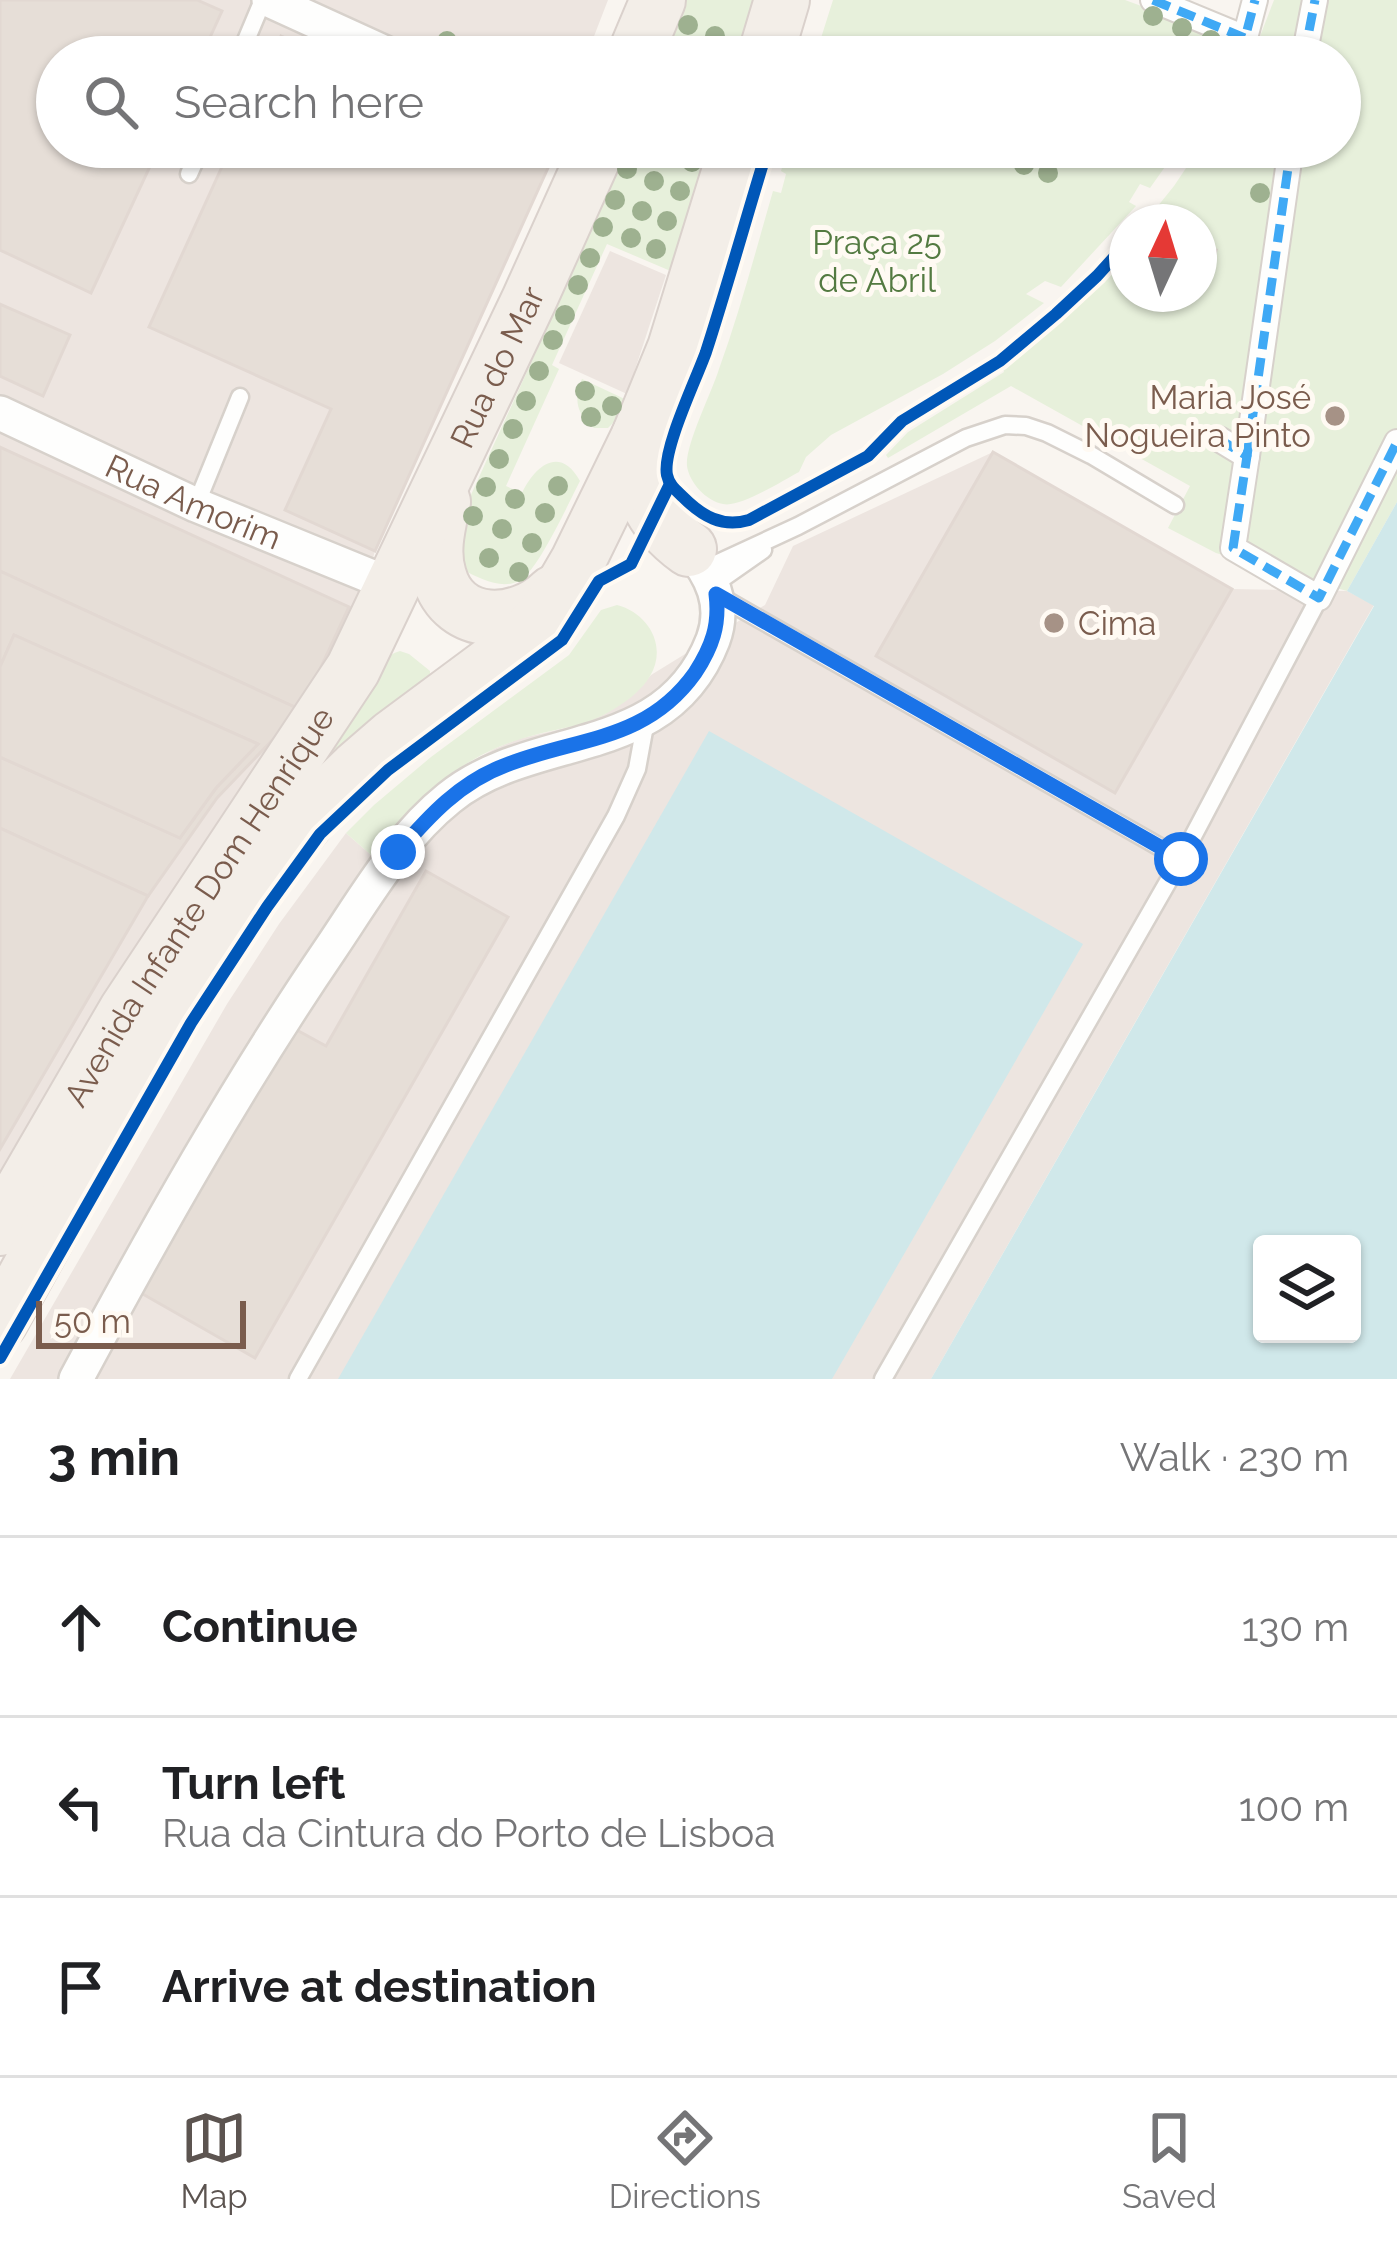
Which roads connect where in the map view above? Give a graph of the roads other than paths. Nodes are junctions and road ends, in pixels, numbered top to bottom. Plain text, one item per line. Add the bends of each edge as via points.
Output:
1 (266, 0) edge
2 (658, 0) edge
3 (782, 0) edge
4 (1153, 0) edge
5 (1255, 0) edge
6 (1315, 0) edge
7 (249, 36) edge
8 (347, 36) edge
9 (643, 36) edge
10 (771, 36) edge
11 (1240, 36) edge
12 (1246, 36) edge
13 (1308, 36) edge
14 (192, 168) edge
15 (586, 168) edge
16 (731, 168) edge
17 (1288, 168) edge
18 (190, 174) dead end
19 (240, 397) dead end
20 (0, 413) edge
21 (640, 436) junction
22 (1219, 440) dead end
23 (1397, 442) edge
24 (458, 452) junction
25 (1246, 456) junction
26 (196, 505) junction
27 (1175, 505) dead end
28 (574, 567) junction
29 (706, 574) junction
30 (392, 585) junction
31 (1319, 598) junction
32 (646, 719) junction
33 (1181, 859) junction
34 (0, 1228) edge
35 (0, 1322) edge
36 (76, 1379) edge
37 (298, 1379) edge
38 (883, 1379) edge

1 - 7 lane
1 - 8 street
2 - 9 main road
3 - 10 main road
4 - 11 street
5 - 12 street
6 - 13 street
14 - 18 lane
15 - 24 main road, Rua do Mar
16 - 21 main road, Avenida Infante Dom Henrique
17 - 25 street
19 - 26 lane
20 - 26 street, Rua Amorim
21 - 28 main road, Avenida Infante Dom Henrique
21 - 29 main road via 646,501
22 - 25 street
23 - 31 street
24 - 28 main road via 435,556 439,580 459,608 484,618 530,610
24 - 30 main road, Rua do Mar
25 - 31 street via 1233,548
26 - 30 street, Rua Amorim
27 - 29 lane via 1047,433 1006,425 948,446
28 - 29 main road via 609,544 634,539 661,541
28 - 35 main road, Avenida Infante Dom Henrique via 521,642 356,769 261,878 164,1025
29 - 32 street via 718,626 706,657
29 - 33 lane
30 - 34 main road, Avenida Infante Dom Henrique via 353,670 126,1011
31 - 33 lane
32 - 36 street via 473,781 398,852 268,1040
32 - 37 lane via 624,801
33 - 38 lane

